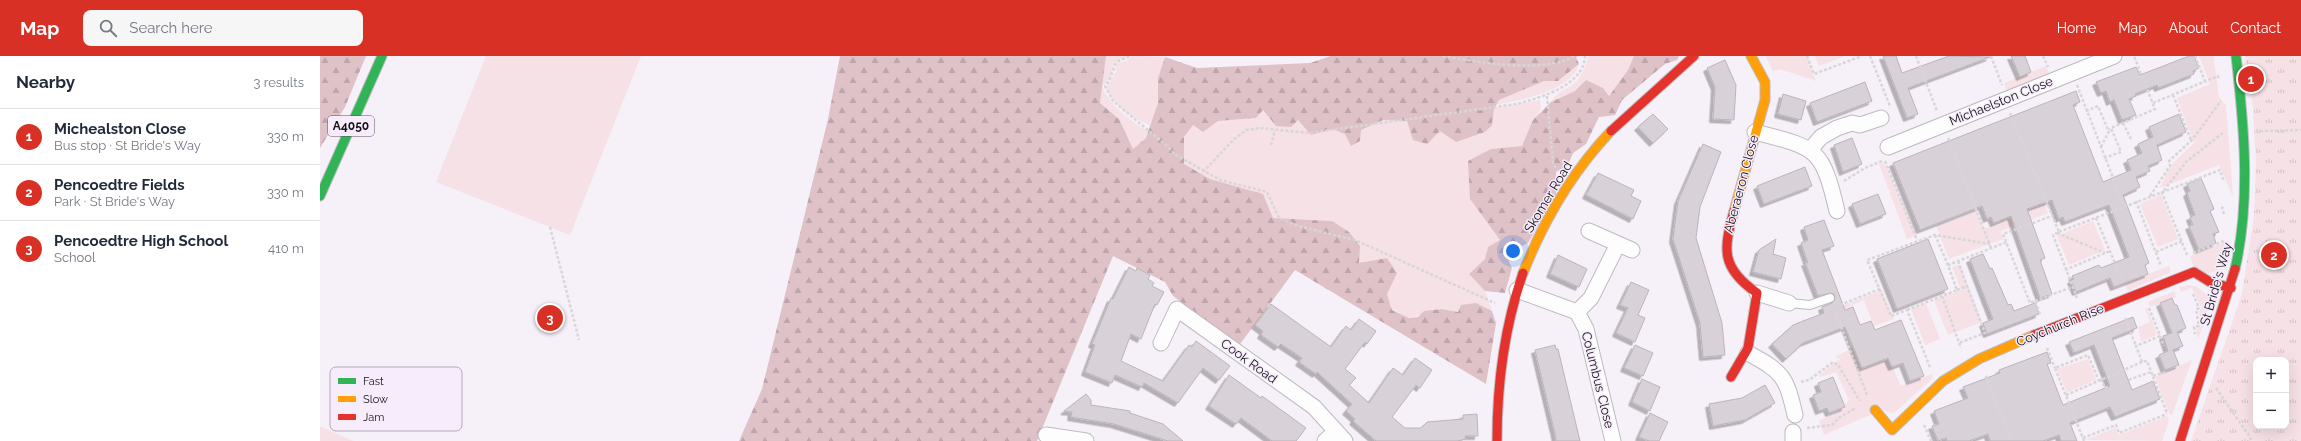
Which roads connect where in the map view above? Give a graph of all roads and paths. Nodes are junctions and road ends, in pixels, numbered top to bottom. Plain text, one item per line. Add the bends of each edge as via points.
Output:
1 (382, 56) edge
2 (1129, 56) edge
3 (1443, 56) edge
4 (1575, 56) edge
5 (1585, 56) edge
6 (1694, 56) edge
7 (1752, 56) edge
8 (1807, 56) edge
9 (1862, 56) edge
10 (1870, 56) edge
11 (1916, 56) edge
12 (1991, 56) edge
13 (2114, 56) edge
14 (2134, 56) edge
15 (2195, 56) edge
16 (2236, 56) edge
17 (2072, 73) junction
18 (2204, 81) junction
19 (2219, 82) dead end
20 (2221, 94) dead end
21 (2173, 95) junction
22 (1547, 96) junction
23 (2008, 99) junction
24 (2153, 103) junction
25 (2086, 111) junction
26 (1887, 115) joint
27 (2123, 123) junction
28 (1943, 125) junction
29 (2110, 129) junction
30 (1275, 130) junction
31 (2301, 130) edge
32 (1755, 132) junction
33 (2224, 132) dead end
34 (2256, 132) dead end
35 (2130, 139) dead end
36 (2192, 140) junction
37 (1271, 145) dead end
38 (1888, 146) dead end
39 (2100, 148) junction
40 (1810, 150) junction
41 (2104, 158) junction
42 (1204, 172) junction
43 (2225, 183) dead end
44 (1567, 185) junction
45 (1832, 189) junction
46 (2162, 193) junction
47 (320, 196) edge
48 (2150, 196) junction
49 (2136, 201) junction
50 (2227, 205) dead end
51 (2124, 206) junction
52 (1838, 211) dead end
53 (2052, 216) junction
54 (2096, 218) junction
55 (2226, 219) dead end
56 (550, 227) dead end
57 (1589, 231) dead end
58 (2058, 233) junction
59 (1936, 235) junction
60 (1917, 240) junction
61 (2182, 241) junction
62 (2242, 241) junction
63 (2007, 242) junction
64 (1618, 244) junction
65 (1990, 244) junction
66 (1992, 248) junction
67 (1632, 250) dead end
68 (2110, 251) junction
69 (2156, 252) junction
70 (2105, 253) junction
71 (2187, 256) junction
72 (1958, 261) junction
73 (1948, 265) junction
74 (2065, 270) junction
75 (2194, 272) junction
76 (2178, 278) junction
77 (1967, 286) junction
78 (2072, 287) junction
79 (2231, 288) junction
80 (1880, 289) junction
81 (1517, 290) junction
82 (1957, 290) junction
83 (2191, 290) dead end
84 (1757, 293) junction
85 (2142, 293) junction
86 (1942, 296) junction
87 (1830, 298) joint
88 (2128, 298) junction
89 (2035, 301) junction
90 (1789, 302) joint
91 (2119, 302) junction
92 (1834, 307) junction
93 (1511, 309) junction
94 (1907, 310) junction
95 (1577, 312) junction
96 (2084, 314) junction
97 (2040, 332) junction
98 (2160, 336) junction
99 (579, 340) dead end
100 (1161, 343) dead end
101 (1959, 343) junction
102 (2136, 346) junction
103 (2164, 346) dead end
104 (2211, 348) junction
105 (1748, 353) junction
106 (1979, 359) junction
107 (2142, 362) junction
108 (1968, 365) junction
109 (2151, 372) junction
110 (2165, 372) dead end
111 (2153, 376) junction
112 (1730, 377) dead end
113 (2200, 379) junction
114 (2100, 380) junction
115 (1944, 381) junction
116 (1788, 385) junction
117 (2066, 395) junction
118 (1875, 410) joint
119 (2167, 413) junction
120 (1795, 415) dead end
121 (2184, 428) junction
122 (1797, 434) edge
123 (1046, 435) dead end
124 (1892, 435) edge
125 (1335, 438) edge
126 (2083, 440) edge
127 (1086, 441) edge
128 (1497, 441) edge
129 (1613, 441) edge
130 (2012, 441) edge
131 (2180, 441) edge
132 (2251, 441) edge

1 - 47 street, A4050
2 - 42 path via 1114,66 1111,80 1105,86 1106,92 1176,156
3 - 4 path via 1506,65 1559,62
5 - 22 path via 1581,70 1557,91
6 - 44 street, Skomer Road via 1619,122
7 - 32 street, Aberaeron Close via 1766,90
8 - 9 path via 1814,74
10 - 26 path
11 - 28 path
12 - 23 path
13 - 17 street, Michaelston Close
14 - 24 path
15 - 18 path
16 - 62 street, St Bride's Way via 2243,146
17 - 23 street, Michaelston Close
17 - 25 path
18 - 19 path via 2218,76
18 - 21 path
20 - 36 path via 2222,100
21 - 24 path
21 - 36 path
22 - 30 path via 1516,104 1309,133
22 - 44 path via 1553,163
23 - 28 street, Michaelston Close
23 - 53 path via 2010,113
24 - 27 path via 2156,109
25 - 29 path via 2098,106 2108,130
25 - 39 path
26 - 40 street via 1860,125 1852,123 1837,128 1821,137
27 - 29 path
27 - 35 path
28 - 38 street, Michaelston Close
28 - 65 path
29 - 39 path
29 - 41 path via 2121,152
30 - 37 path
30 - 42 path via 1246,130 1233,140
31 - 34 path
32 - 40 street via 1799,144
32 - 84 street, Aberaeron Close via 1728,227 1726,250 1732,269
33 - 46 path via 2186,162
36 - 48 path via 2169,161 2170,166
39 - 41 path
40 - 45 street via 1821,160
41 - 51 path
42 - 93 path via 1220,180 1267,192 1279,218 1298,226 1356,240
43 - 46 path via 2220,170
44 - 81 street, Skomer Road via 1536,241
45 - 52 street
45 - 60 path via 1884,159
46 - 48 path
46 - 61 path
48 - 49 path
49 - 51 path
49 - 69 path
50 - 55 path via 2222,208
51 - 54 path
53 - 58 path
53 - 63 path via 2003,234
54 - 58 path
54 - 68 path
56 - 99 path
57 - 64 street
58 - 70 path
58 - 74 path via 2053,235
59 - 60 path
59 - 65 path
59 - 73 path
60 - 80 path via 1867,260
61 - 69 path
61 - 71 path
62 - 71 path via 2231,238
62 - 79 street, St Bride's Way
63 - 66 path
63 - 89 path via 2030,303
64 - 67 street
64 - 95 street via 1591,298
65 - 66 path
66 - 72 path
68 - 70 path
68 - 88 path
69 - 76 path via 2162,267 2170,264
70 - 74 path
71 - 75 path
72 - 73 path
72 - 77 path
73 - 82 path
74 - 78 path
75 - 76 street, Coychurch Rise
75 - 79 street via 2210,282
76 - 85 street, Coychurch Rise
77 - 82 path
77 - 101 path via 1985,333
78 - 89 path
78 - 96 path
79 - 104 street, St Bride's Way
80 - 92 path
80 - 94 path via 1891,316
81 - 93 street, Skomer Road
81 - 95 street
82 - 86 path
83 - 104 path via 2199,308 2196,310 2199,326 2194,327 2196,343
84 - 90 street
84 - 105 street
85 - 88 street, Coychurch Rise
85 - 98 path
86 - 94 path
86 - 101 path
87 - 90 lane via 1810,305
87 - 92 path
88 - 91 street, Coychurch Rise
89 - 97 path via 2044,323
91 - 96 street, Coychurch Rise
91 - 102 path
92 - 118 path via 1870,403
93 - 128 street, Skomer Road via 1500,366
94 - 115 path via 1931,369 1937,366
95 - 129 street, Columbus Close via 1586,329
96 - 97 street, Coychurch Rise
97 - 106 street, Coychurch Rise
98 - 102 path
98 - 103 path
100 - 125 street, Cook Road via 1177,309 1314,407
101 - 108 path
102 - 107 path
104 - 113 street, St Bride's Way
105 - 112 street via 1741,366
105 - 116 street via 1772,366
106 - 108 street, Coychurch Rise
106 - 130 path
107 - 109 path via 2147,361
107 - 114 path
108 - 115 street, Coychurch Rise
109 - 111 path
109 - 114 path via 2105,388
110 - 111 path
111 - 119 path
113 - 121 street, St Bride's Way
113 - 132 path via 2214,384
114 - 117 path
114 - 117 path via 2088,355 2055,368
115 - 124 street, Coychurch Rise
116 - 120 street
116 - 122 path via 1809,380 1833,362 1838,364 1863,405 1840,417 1832,425
117 - 126 path
118 - 124 street, Coychurch Rise
119 - 121 path via 2173,424
119 - 126 path via 2119,433 2116,426
121 - 131 street, St Bride's Way
123 - 127 street

